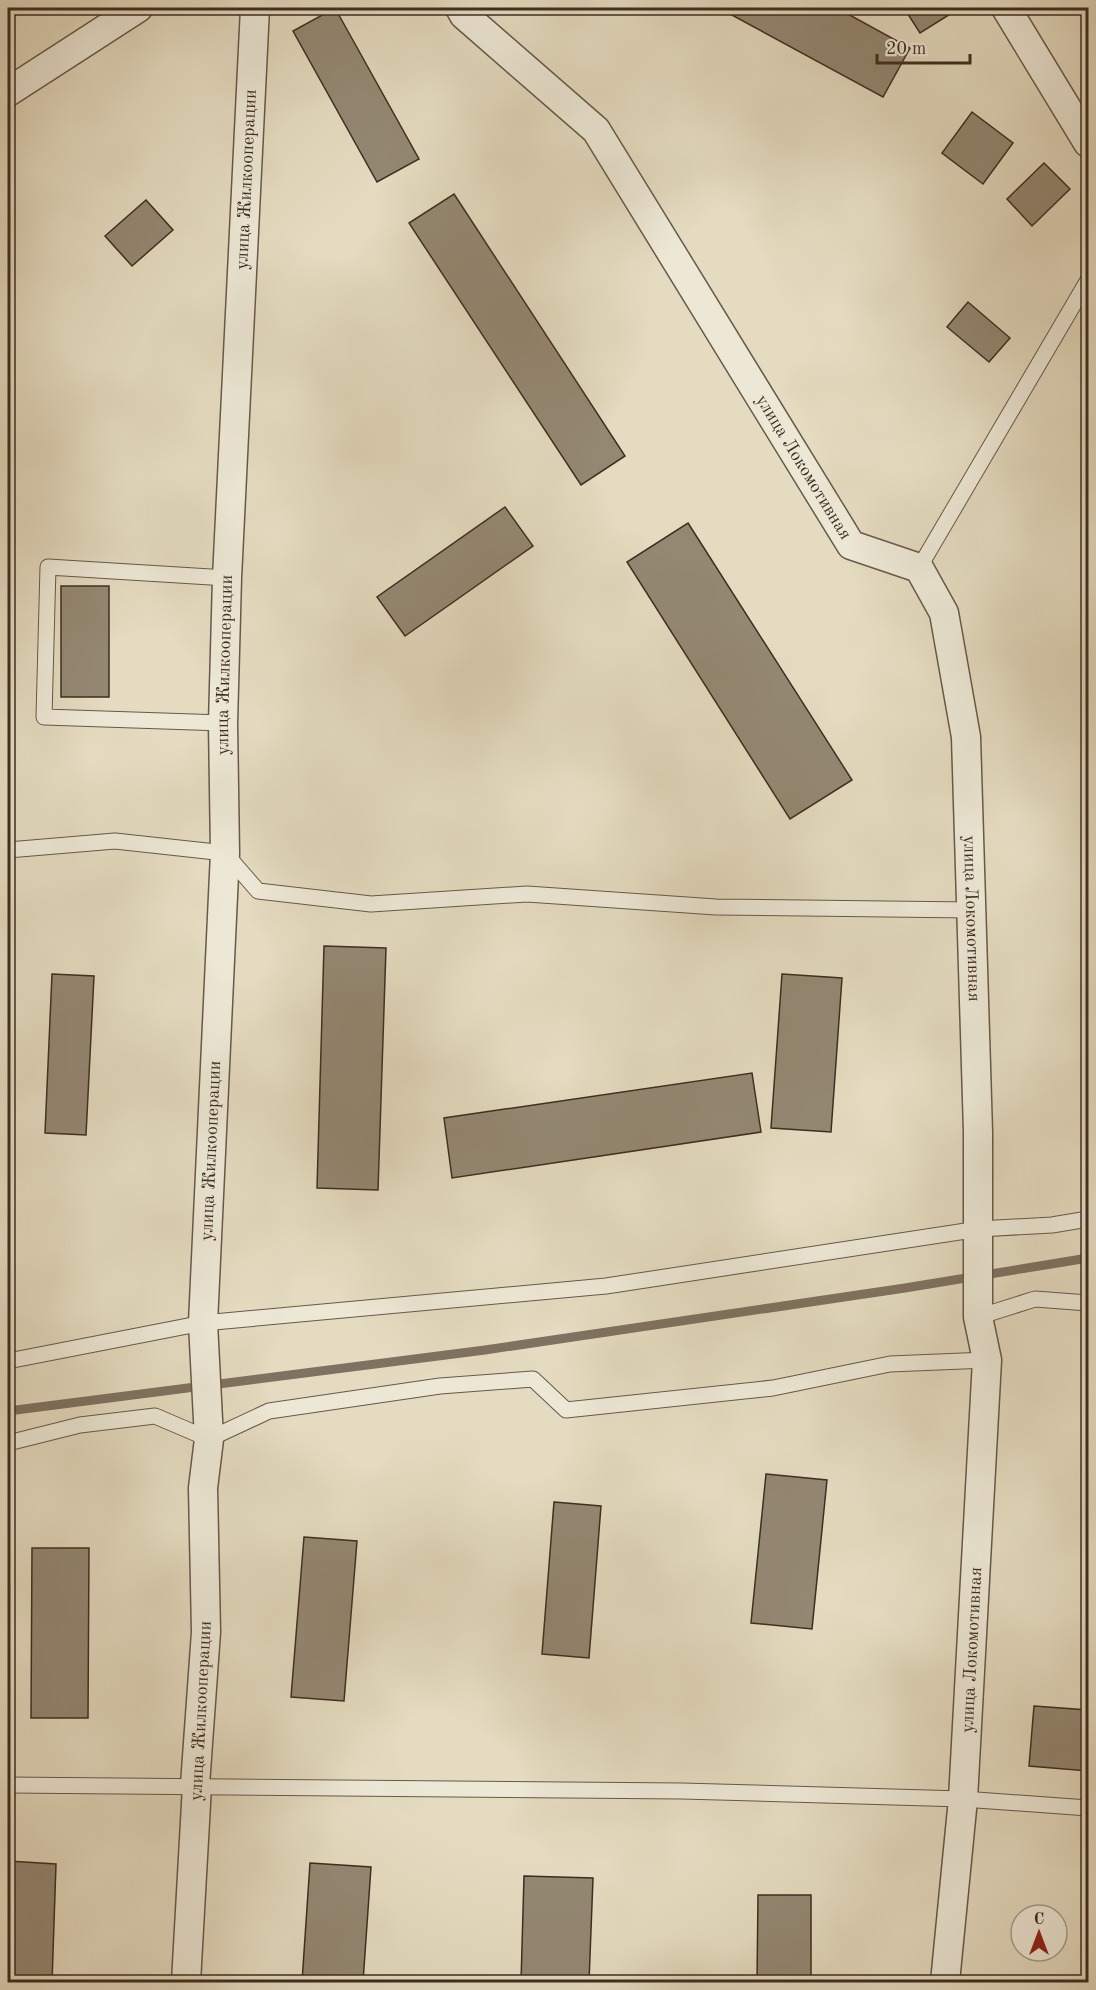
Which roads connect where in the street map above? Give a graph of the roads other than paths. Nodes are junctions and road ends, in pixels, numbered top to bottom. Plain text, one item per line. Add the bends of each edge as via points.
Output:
1 (138, 8) edge
2 (255, 8) edge
3 (460, 8) edge
4 (1006, 8) edge
5 (8, 92) edge
6 (1089, 143) edge
7 (1089, 280) edge
8 (919, 568) junction
9 (227, 578) junction
10 (223, 723) junction
11 (8, 850) edge
12 (225, 853) junction
13 (971, 910) junction
14 (1089, 1219) edge
15 (979, 1229) junction
16 (1089, 1303) edge
17 (978, 1317) junction
18 (203, 1323) junction
19 (987, 1360) junction
20 (8, 1361) edge
21 (209, 1439) junction
22 (8, 1443) edge
23 (8, 1785) edge
24 (197, 1786) junction
25 (963, 1799) junction
26 (1089, 1808) edge
27 (186, 1983) edge
28 (945, 1983) edge

1 - 5 street
2 - 9 street, улица Жилкооперации
3 - 8 street, улица Локомотивная via 596,130 850,545
4 - 6 street
7 - 8 lane
8 - 13 street, улица Локомотивная via 944,613 966,737
9 - 10 street, улица Жилкооперации
9 - 10 lane via 48,567 44,717
10 - 12 street, улица Жилкооперации
11 - 12 lane via 115,841
12 - 13 lane via 258,891 371,904 527,894 716,907
12 - 18 street, улица Жилкооперации
13 - 15 street, улица Локомотивная
14 - 15 lane via 1052,1226
15 - 17 street, улица Локомотивная
15 - 18 lane via 606,1286
16 - 17 lane via 1035,1299
17 - 19 street, улица Локомотивная
18 - 20 lane
18 - 21 street, улица Жилкооперации
19 - 21 lane via 890,1364 772,1388 566,1410 533,1380 440,1386 269,1411
19 - 25 street, улица Локомотивная
21 - 22 lane via 155,1416 80,1425
21 - 24 street, улица Жилкооперации via 203,1488 206,1632
23 - 24 lane
24 - 25 lane via 682,1791
24 - 27 street, улица Жилкооперации
25 - 26 lane
25 - 28 street, улица Локомотивная

